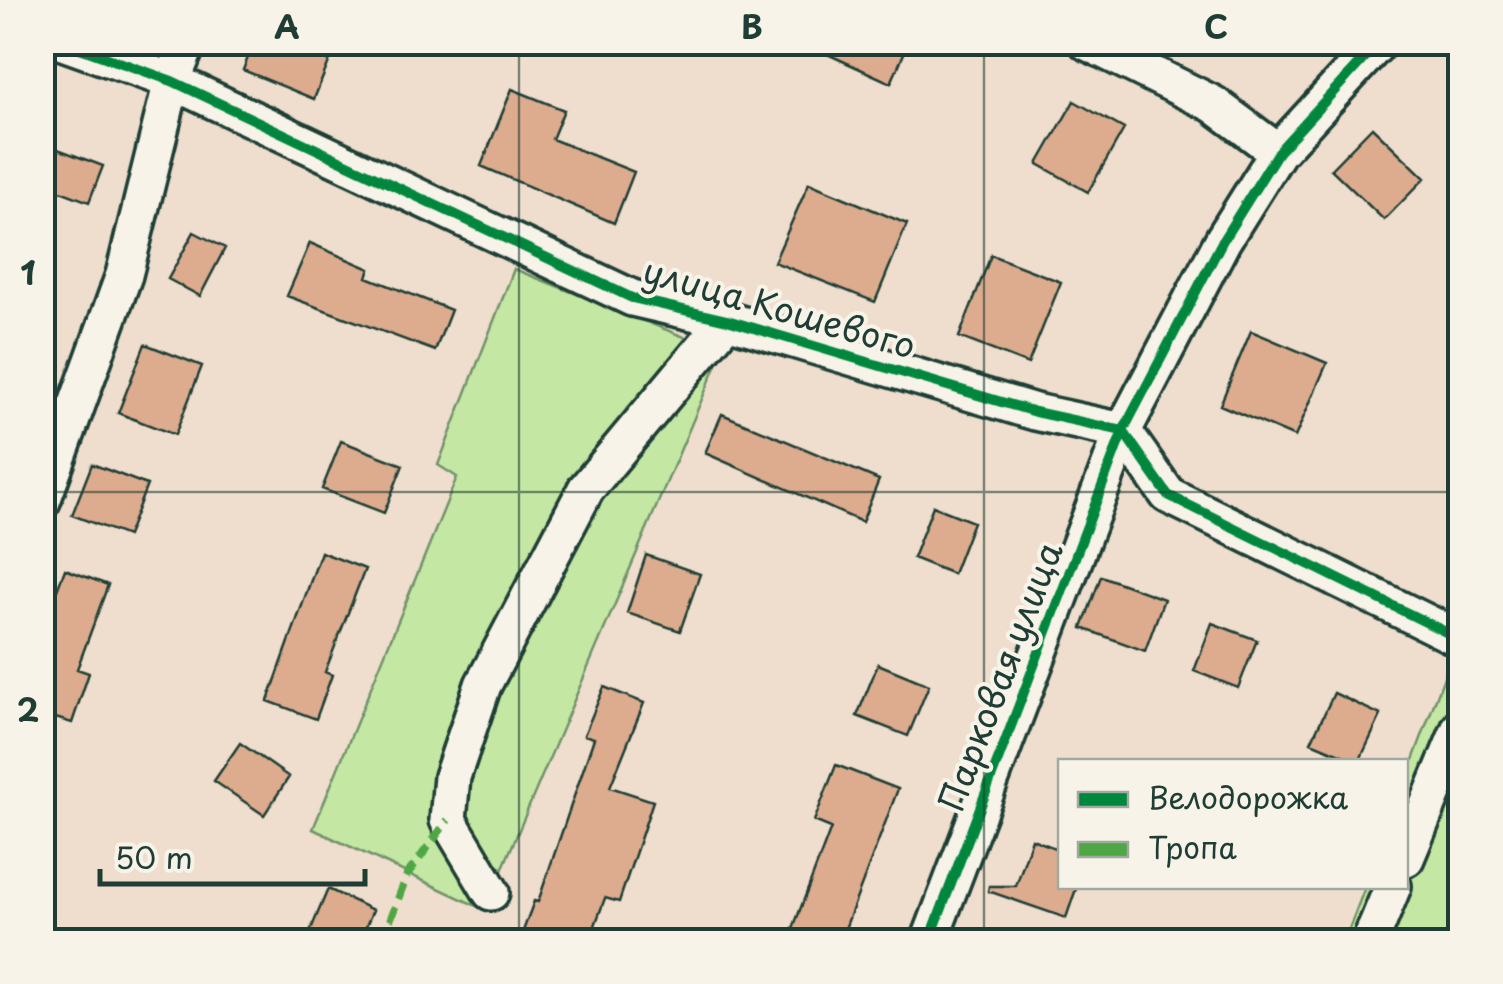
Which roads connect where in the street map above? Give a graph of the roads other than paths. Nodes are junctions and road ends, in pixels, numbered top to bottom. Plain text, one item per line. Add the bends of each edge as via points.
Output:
1 (63, 42) edge
2 (188, 42) edge
3 (1087, 42) edge
4 (1379, 42) edge
5 (172, 81) junction
6 (1278, 152) junction
7 (727, 320) junction
8 (1123, 431) junction
9 (42, 501) edge
10 (1460, 639) edge
11 (1460, 728) edge
12 (1408, 853) edge
13 (1392, 889) edge
14 (491, 892) dead end
15 (929, 942) edge
16 (1370, 942) edge

1 - 5 street, улица Кошевого
2 - 5 street
3 - 6 street via 1213,104
4 - 6 street, Парковая улица
5 - 7 street, улица Кошевого via 632,298
5 - 9 street via 124,275
6 - 8 street, Парковая улица via 1223,240
7 - 8 street, улица Кошевого via 1034,412
7 - 14 street, улица Кошевого via 586,489 483,685 452,777 448,820
8 - 10 street via 1168,495
8 - 15 street, Парковая улица
11 - 12 street
13 - 16 street

